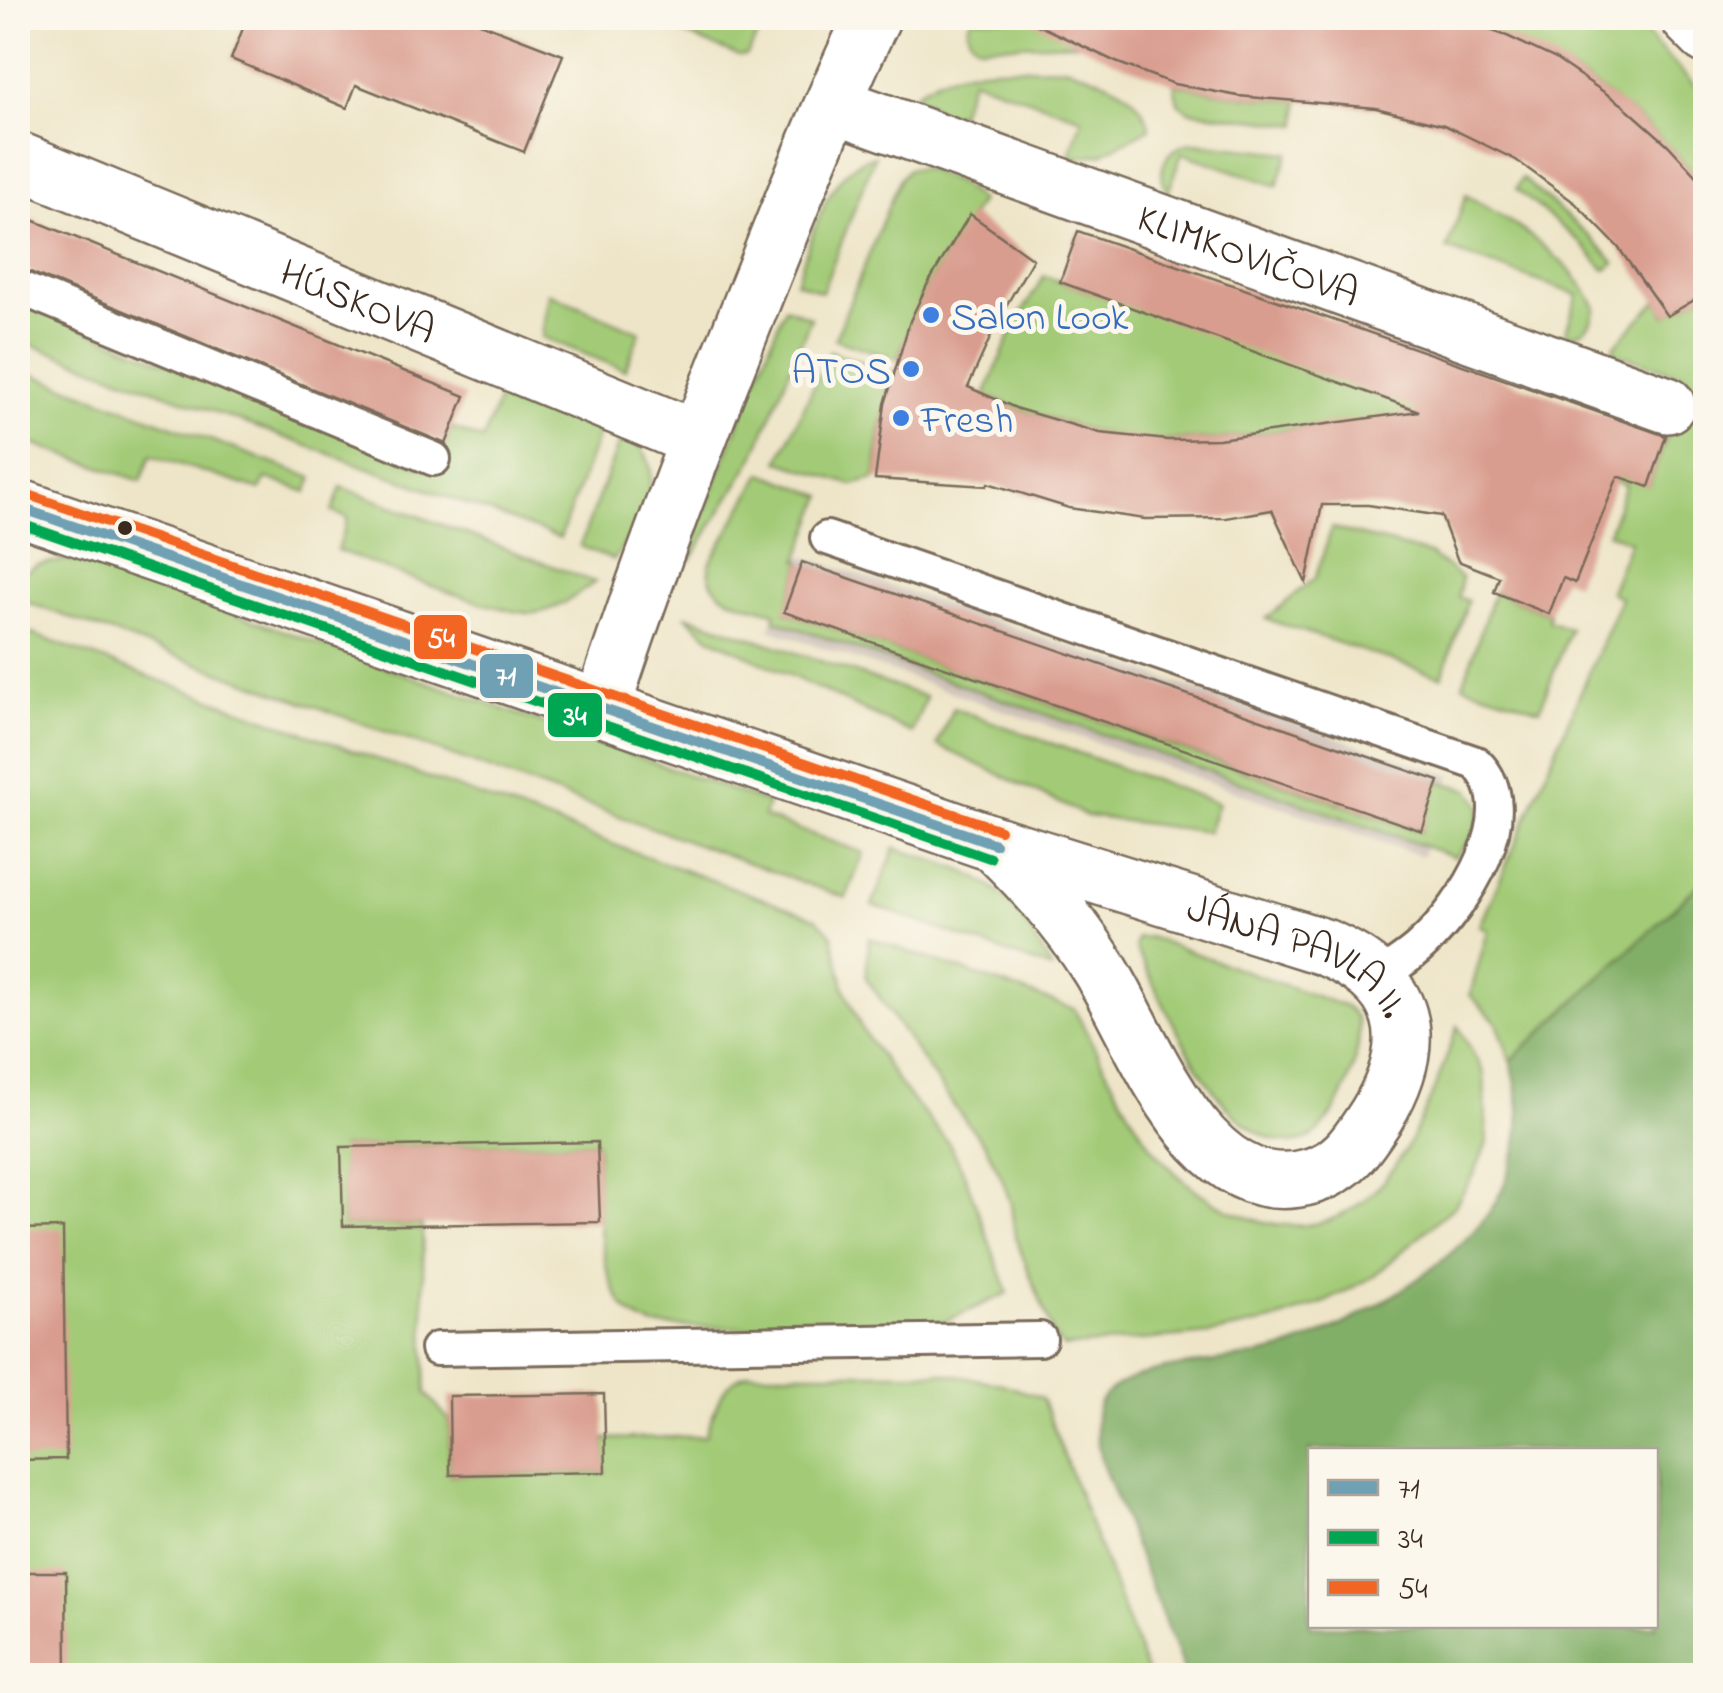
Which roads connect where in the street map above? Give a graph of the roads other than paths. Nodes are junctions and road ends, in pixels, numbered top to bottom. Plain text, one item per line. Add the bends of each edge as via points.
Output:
1 (872, 18) edge
2 (1689, 18) edge
3 (1706, 35) edge
4 (833, 104) junction
5 (18, 160) edge
6 (18, 287) edge
7 (1668, 405) dead end
8 (697, 440) junction
9 (434, 459) dead end
10 (18, 507) edge
11 (827, 538) dead end
12 (602, 708) junction
13 (995, 844) junction
14 (1378, 978) junction
15 (1040, 1338) dead end
16 (438, 1349) dead end

1 - 4 street
2 - 3 street
4 - 7 street, KLIMKOVIČOVA
4 - 8 street
5 - 8 street, HÚSKOVA
6 - 9 lane
8 - 12 street
10 - 12 street, JÁNA PAVLA II.
11 - 14 lane via 1476,763 1496,798 1476,873 1436,932
12 - 13 street, JÁNA PAVLA II.
13 - 14 street, JÁNA PAVLA II. via 1324,947
13 - 14 street, JÁNA PAVLA II. via 1042,890 1100,968 1192,1130 1244,1172 1307,1178 1334,1168 1356,1148 1400,1066 1397,1013
15 - 16 lane

